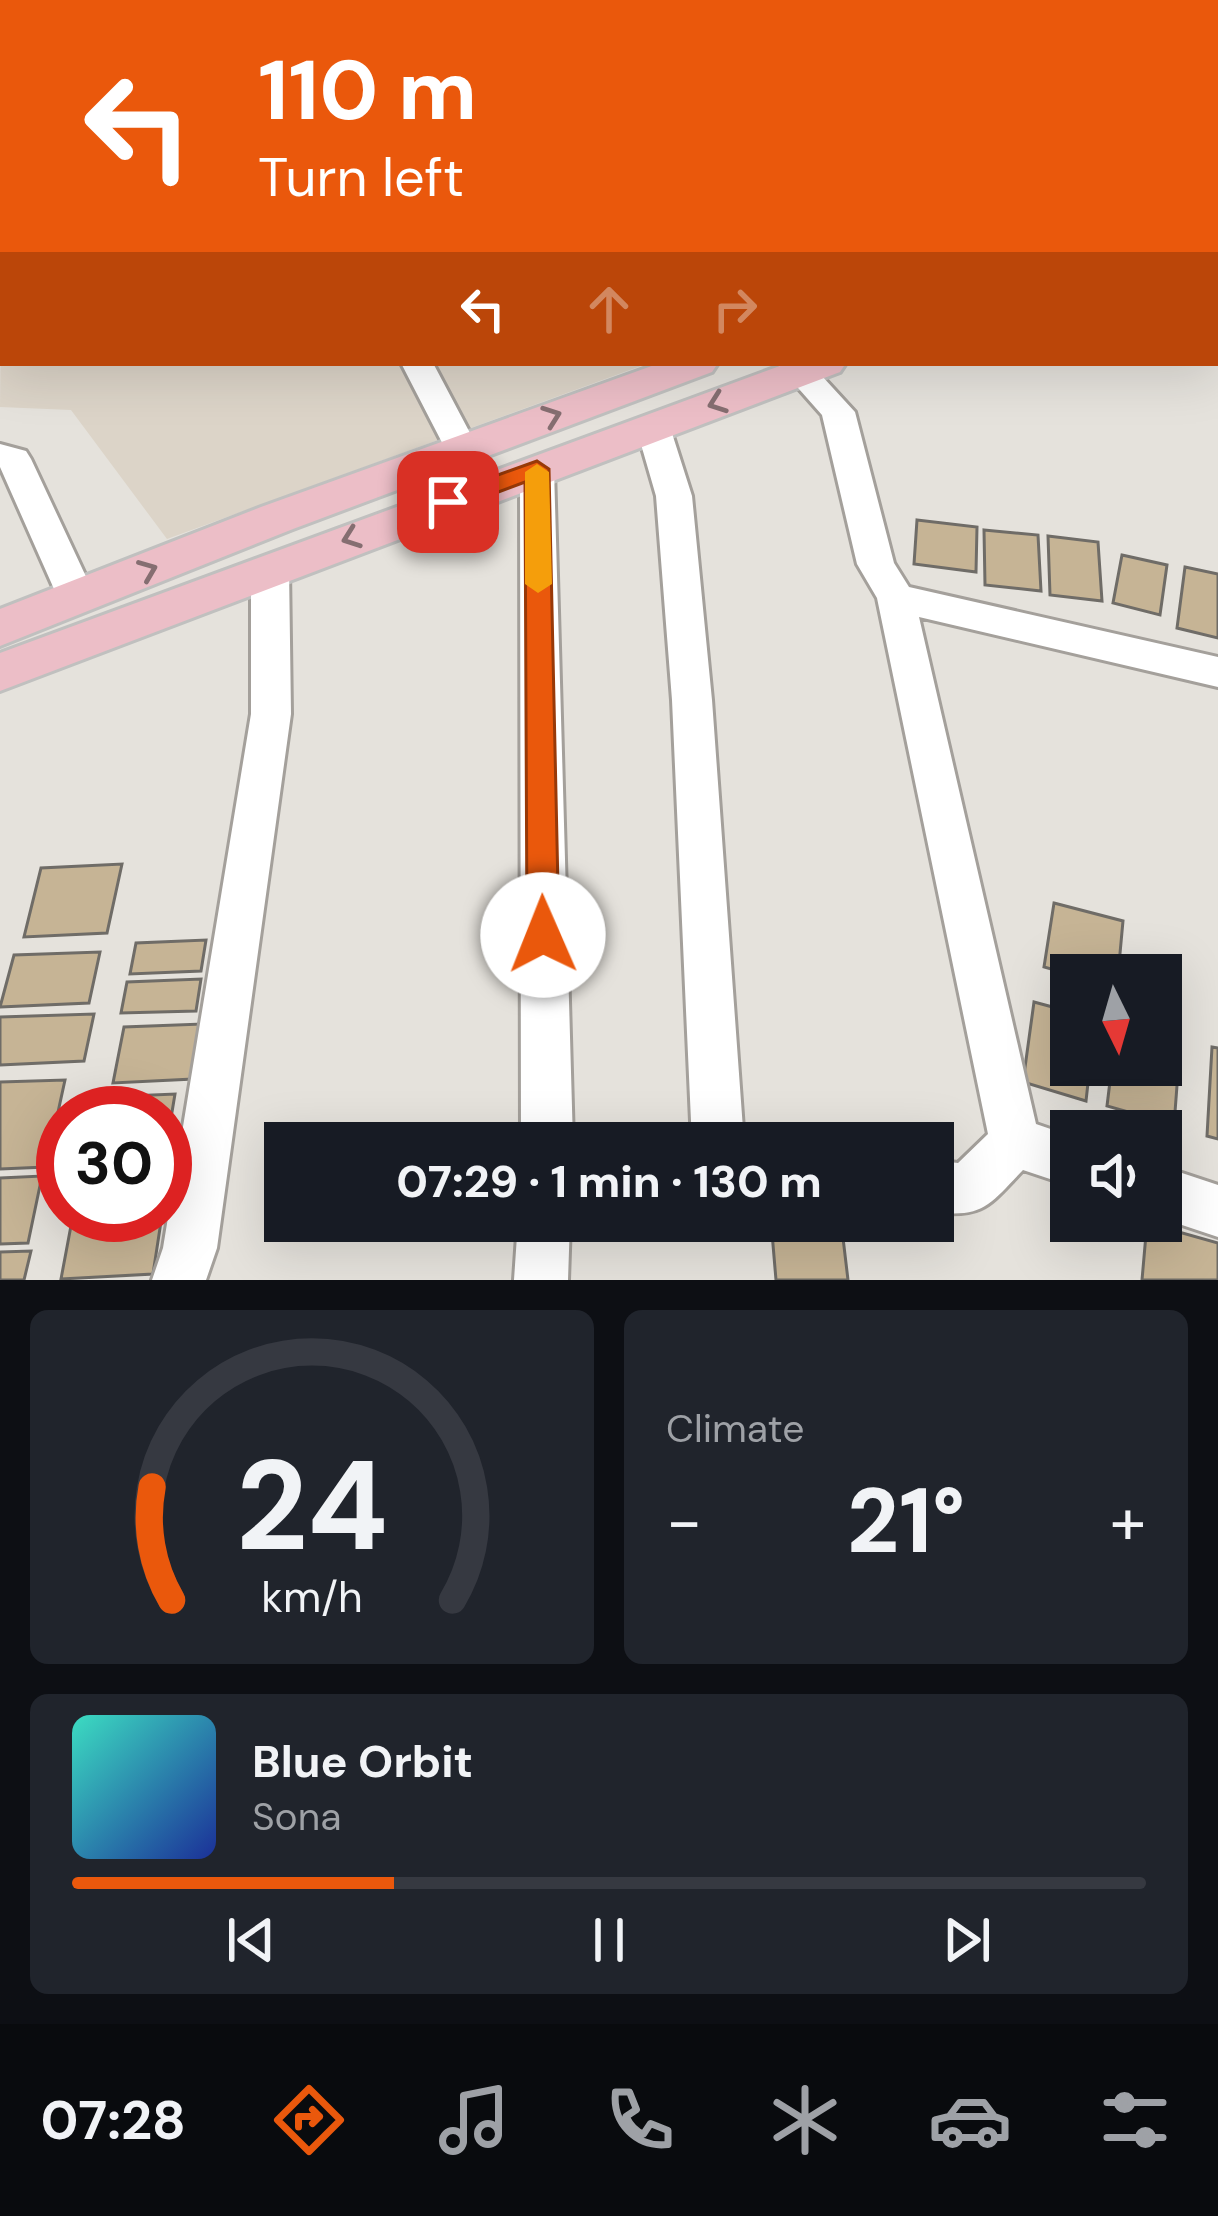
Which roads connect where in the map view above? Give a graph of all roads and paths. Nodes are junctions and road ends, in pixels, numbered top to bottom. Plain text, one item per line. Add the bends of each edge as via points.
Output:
1 (419, 366) edge
2 (683, 366) edge
3 (807, 366) edge
4 (652, 427) junction
5 (462, 450) junction
6 (0, 455) edge
7 (537, 469) junction
8 (270, 568) junction
9 (77, 598) junction
10 (896, 598) junction
11 (0, 628) edge
12 (1218, 672) edge
13 (0, 673) edge
14 (547, 1122) edge
15 (717, 1122) edge
16 (1016, 1142) junction
17 (1050, 1154) edge
18 (954, 1188) edge
19 (1182, 1199) edge
20 (1218, 1211) edge
21 (543, 1242) edge
22 (179, 1280) edge
23 (541, 1280) edge

1 - 5 street
5 -> 2 main road
3 -> 4 main road
3 - 10 street via 838,412 875,564
4 - 7 main road
4 - 15 street via 674,496
9 -> 5 main road
6 - 9 street via 14,459
7 -> 8 main road
7 - 14 street
8 - 13 main road
8 - 22 street via 271,715
9 - 11 main road
10 - 12 street
10 - 16 street
16 - 17 street
16 - 18 street via 968,1190
19 - 20 street
21 - 23 street

